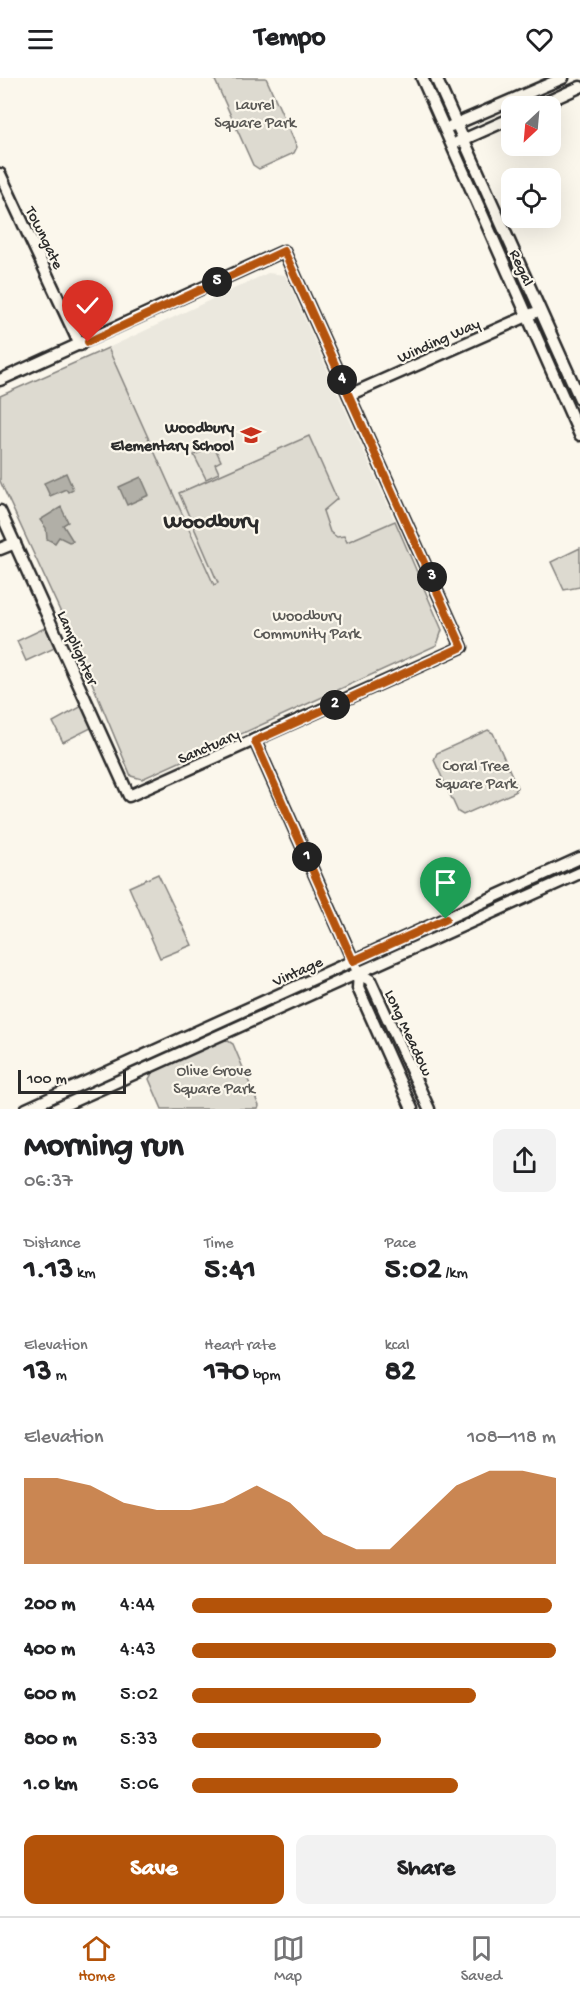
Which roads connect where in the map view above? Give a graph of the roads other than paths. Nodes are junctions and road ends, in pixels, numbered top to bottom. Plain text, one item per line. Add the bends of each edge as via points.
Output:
1 (422, 78) edge
2 (436, 78) edge
3 (563, 78) edge
4 (580, 87) edge
5 (560, 96) edge
6 (456, 123) junction
7 (501, 123) edge
8 (445, 128) junction
9 (464, 140) junction
10 (453, 145) junction
11 (0, 174) edge
12 (540, 310) junction
13 (528, 316) junction
14 (80, 345) junction
15 (0, 380) edge
16 (349, 395) junction
17 (580, 399) edge
18 (580, 435) edge
19 (0, 511) edge
20 (15, 543) junction
21 (0, 549) edge
22 (255, 741) junction
23 (129, 796) joint
24 (580, 858) edge
25 (580, 873) edge
26 (353, 961) junction
27 (359, 974) junction
28 (26, 1109) edge
29 (56, 1109) edge
30 (412, 1109) edge
31 (429, 1109) edge

1 - 8 street, Regal
2 - 6 street, Regal
3 - 6 street
4 - 5 street
6 - 8 street
6 - 9 street, Regal
7 - 9 street
8 - 10 street, Regal
9 - 10 street
9 - 12 street, Regal
10 - 13 street, Regal
11 - 14 street, Towngate
12 - 13 street, Winding Way
12 - 17 street, Regal
13 - 16 street, Winding Way
13 - 18 street, Regal
14 - 15 street
14 - 16 street via 284,251
16 - 22 street, Sanctuary via 462,647
19 - 20 street, Lamplighter
20 - 21 street
20 - 23 street, Lamplighter
22 - 23 street, Sanctuary
22 - 26 street, Long Meadow
24 - 26 street, Vintage
25 - 27 street, Vintage
26 - 27 street, Long Meadow
26 - 28 street, Vintage
27 - 29 street, Vintage
27 - 30 street, Long Meadow via 358,988
27 - 31 street, Long Meadow via 370,980

